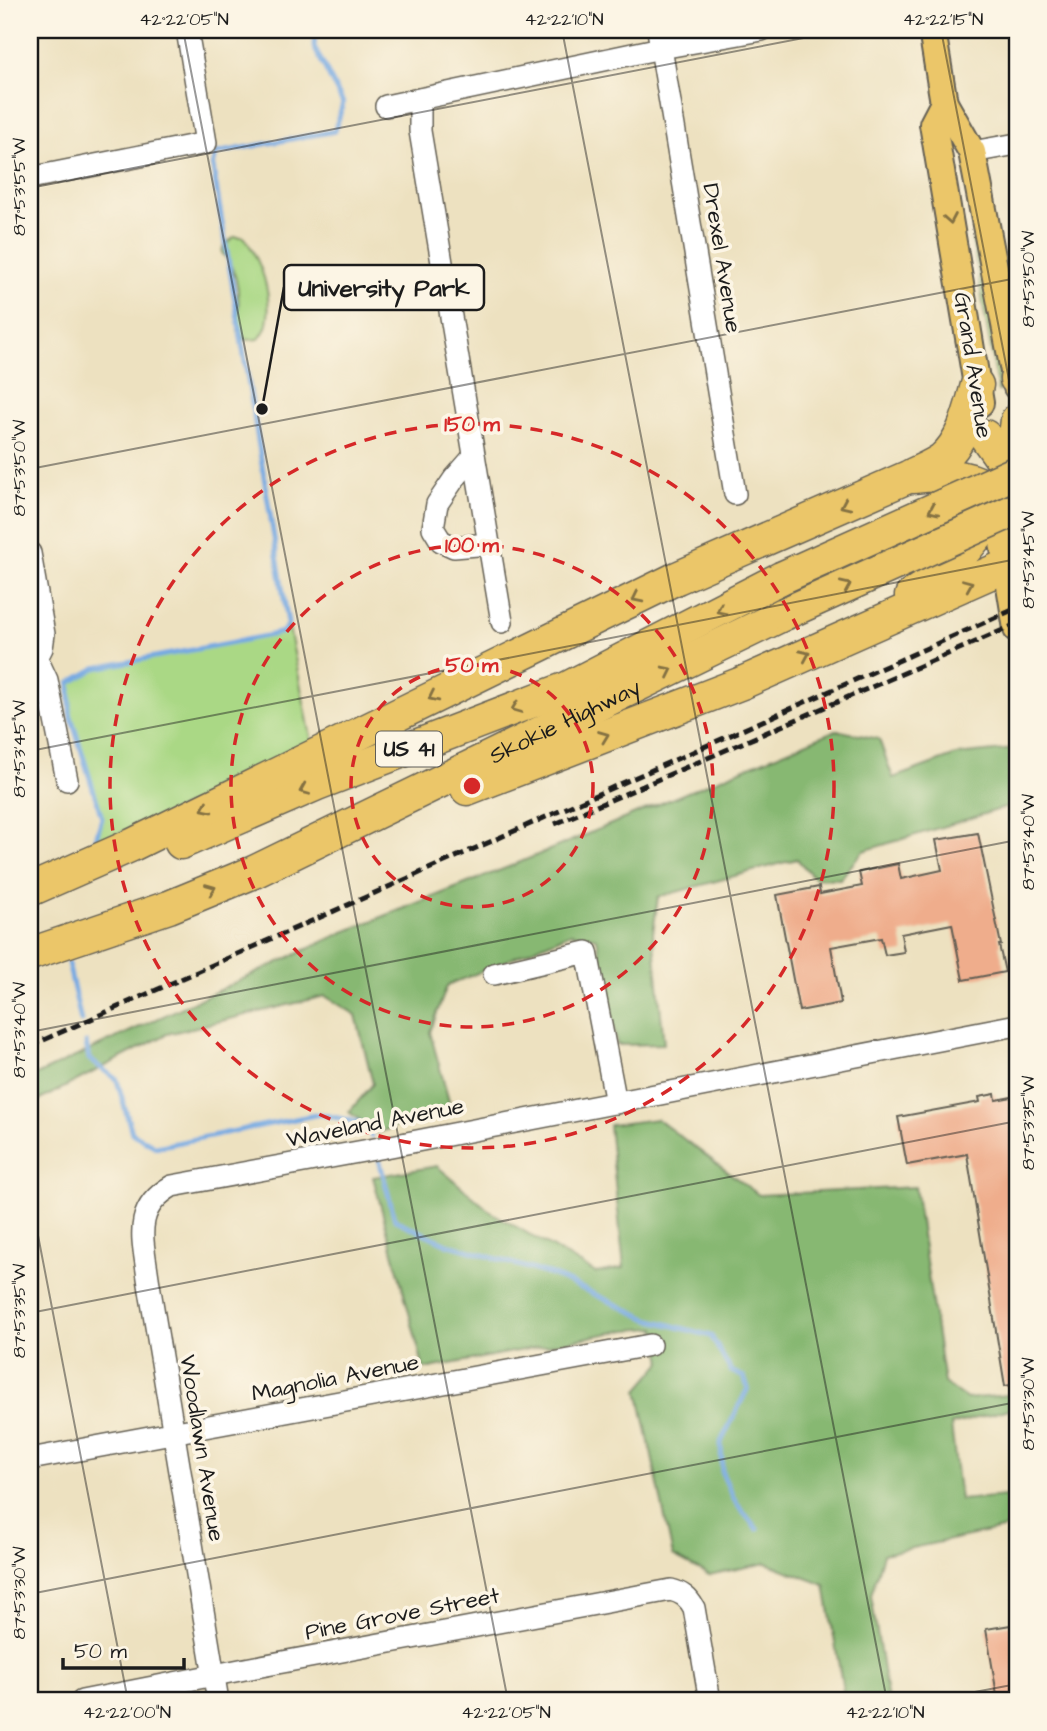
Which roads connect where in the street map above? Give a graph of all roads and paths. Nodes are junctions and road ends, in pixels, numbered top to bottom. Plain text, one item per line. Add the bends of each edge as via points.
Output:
1 (187, 30) edge
2 (762, 30) edge
3 (932, 30) edge
4 (660, 39) edge
5 (420, 99) junction
6 (944, 103) junction
7 (386, 106) dead end
8 (1017, 144) edge
9 (972, 152) junction
10 (30, 178) edge
11 (1017, 382) edge
12 (977, 385) junction
13 (1017, 420) edge
14 (985, 436) joint
15 (474, 456) junction
16 (908, 477) junction
17 (1009, 491) edge
18 (735, 494) dead end
19 (489, 544) junction
20 (30, 553) edge
21 (1013, 564) edge
22 (884, 620) junction
23 (502, 622) dead end
24 (1017, 629) edge
25 (33, 663) edge
26 (67, 780) dead end
27 (254, 872) junction
28 (30, 890) edge
29 (30, 902) edge
30 (169, 907) junction
31 (30, 954) edge
32 (30, 968) edge
33 (494, 974) dead end
34 (1017, 1025) edge
35 (615, 1103) junction
36 (150, 1204) joint
37 (650, 1345) dead end
38 (173, 1433) junction
39 (30, 1459) edge
40 (214, 1676) junction
41 (82, 1701) edge
42 (218, 1701) edge
43 (710, 1701) edge

1 - 10 street via 206,143
2 - 4 street
3 - 6 main road, Grand Avenue
4 - 5 street
4 - 18 street, Drexel Avenue
5 - 7 street
5 - 15 street via 420,131
6 - 9 main road, Grand Avenue
6 -> 12 main road, Grand Avenue via 933,124
8 - 9 street
9 - 11 main road, Grand Avenue
12 - 14 main road, Grand Avenue
12 - 16 highway via 958,438 943,458
13 - 17 highway
14 - 17 highway via 1000,457
15 - 19 street
15 - 19 street via 437,504 433,528 441,541 454,547
16 - 17 highway via 960,476
16 -> 28 highway via 677,579 132,845
17 - 21 main road
17 - 22 highway via 954,562
27 -> 17 highway, Skokie Highway / US 41, bridge via 784,614
17 -> 29 highway, Skokie Highway / US 41, bridge via 781,578 568,688
19 - 23 street
20 - 25 street via 44,635
22 -> 21 highway
21 - 24 main road
27 -> 22 highway via 742,683
25 - 26 street via 40,665 47,680
30 -> 27 highway, Skokie Highway / US 41
30 - 31 highway, Skokie Highway / US 41
30 - 32 highway
33 - 35 street via 587,952
34 - 35 street, Waveland Avenue
35 - 36 street, Waveland Avenue via 172,1186
36 - 38 street, Woodlawn Avenue via 143,1232
37 - 38 street, Magnolia Avenue
38 - 39 street, Magnolia Avenue
38 - 40 street, Woodlawn Avenue
40 - 41 street, Pine Grove Street
40 - 42 street, Woodlawn Avenue
40 - 43 street, Pine Grove Street via 671,1590 688,1598 694,1608

